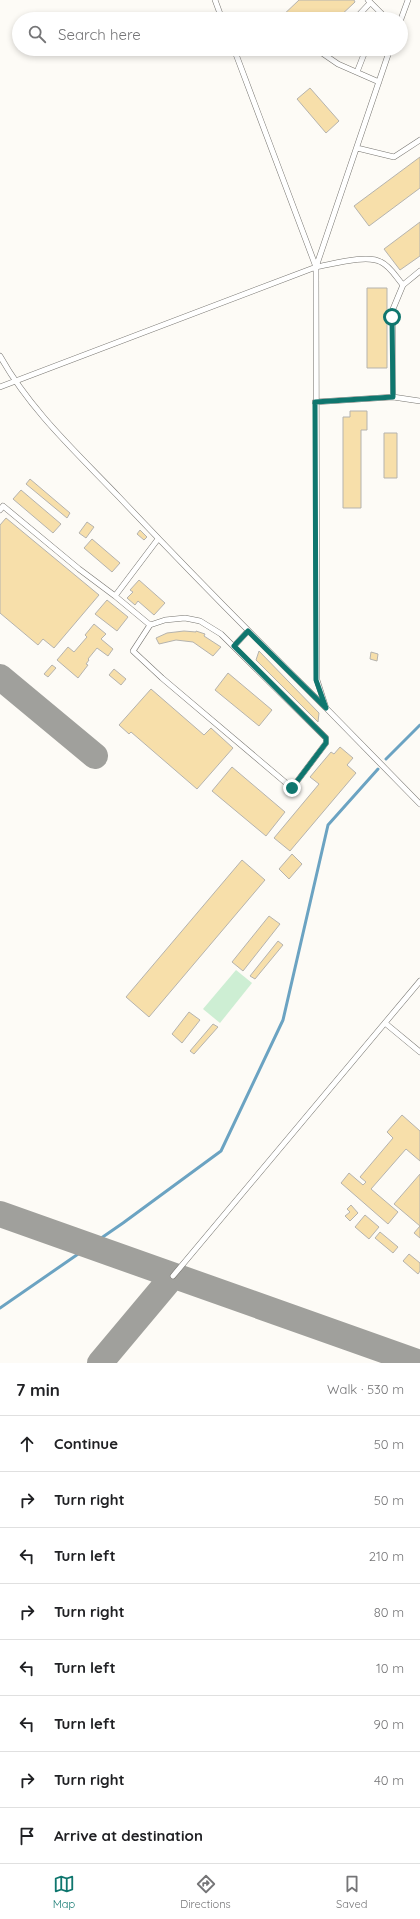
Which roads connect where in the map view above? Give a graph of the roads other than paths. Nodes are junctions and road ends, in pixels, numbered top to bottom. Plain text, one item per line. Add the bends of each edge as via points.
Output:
1 (215, 0) edge
2 (408, 0) edge
3 (369, 1) edge
4 (219, 12) edge
5 (360, 12) edge
6 (380, 12) edge
7 (404, 12) edge
8 (237, 56) edge
9 (326, 56) edge
10 (363, 56) edge
11 (388, 56) edge
12 (357, 72) junction
13 (379, 82) junction
14 (420, 140) edge
15 (357, 148) junction
16 (316, 267) junction
17 (420, 271) edge
18 (403, 285) junction
19 (0, 356) edge
20 (14, 382) junction
21 (0, 387) edge
22 (393, 397) junction
23 (420, 401) edge
24 (315, 402) junction
25 (0, 510) edge
26 (158, 539) junction
27 (115, 596) junction
28 (150, 625) junction
29 (248, 631) junction
30 (234, 646) junction
31 (326, 708) junction
32 (420, 804) edge
33 (420, 981) edge
34 (385, 1023) junction
35 (420, 1052) edge
36 (173, 1276) dead end

1 - 4 lane
2 - 7 lane
3 - 5 lane
3 - 6 lane
8 - 16 lane
9 - 12 lane
10 - 12 lane
11 - 13 lane
12 - 13 lane
13 - 15 lane
14 - 15 lane via 394,157
15 - 16 lane
16 - 18 lane via 363,259 377,260 387,266
16 - 20 lane
16 - 24 lane
17 - 18 lane
18 - 22 lane via 395,300 392,317
19 - 20 lane
20 - 21 lane
20 - 26 lane
22 - 23 lane
22 - 24 lane
24 - 31 lane via 316,680
25 - 27 lane via 3,506 79,570
26 - 27 lane
26 - 29 lane
27 - 28 lane
28 - 30 lane via 185,618 200,621
28 - 30 lane via 133,651 292,788 326,743 326,738
29 - 30 lane
29 - 31 lane
31 - 32 lane
33 - 34 lane
34 - 35 lane
34 - 36 lane

